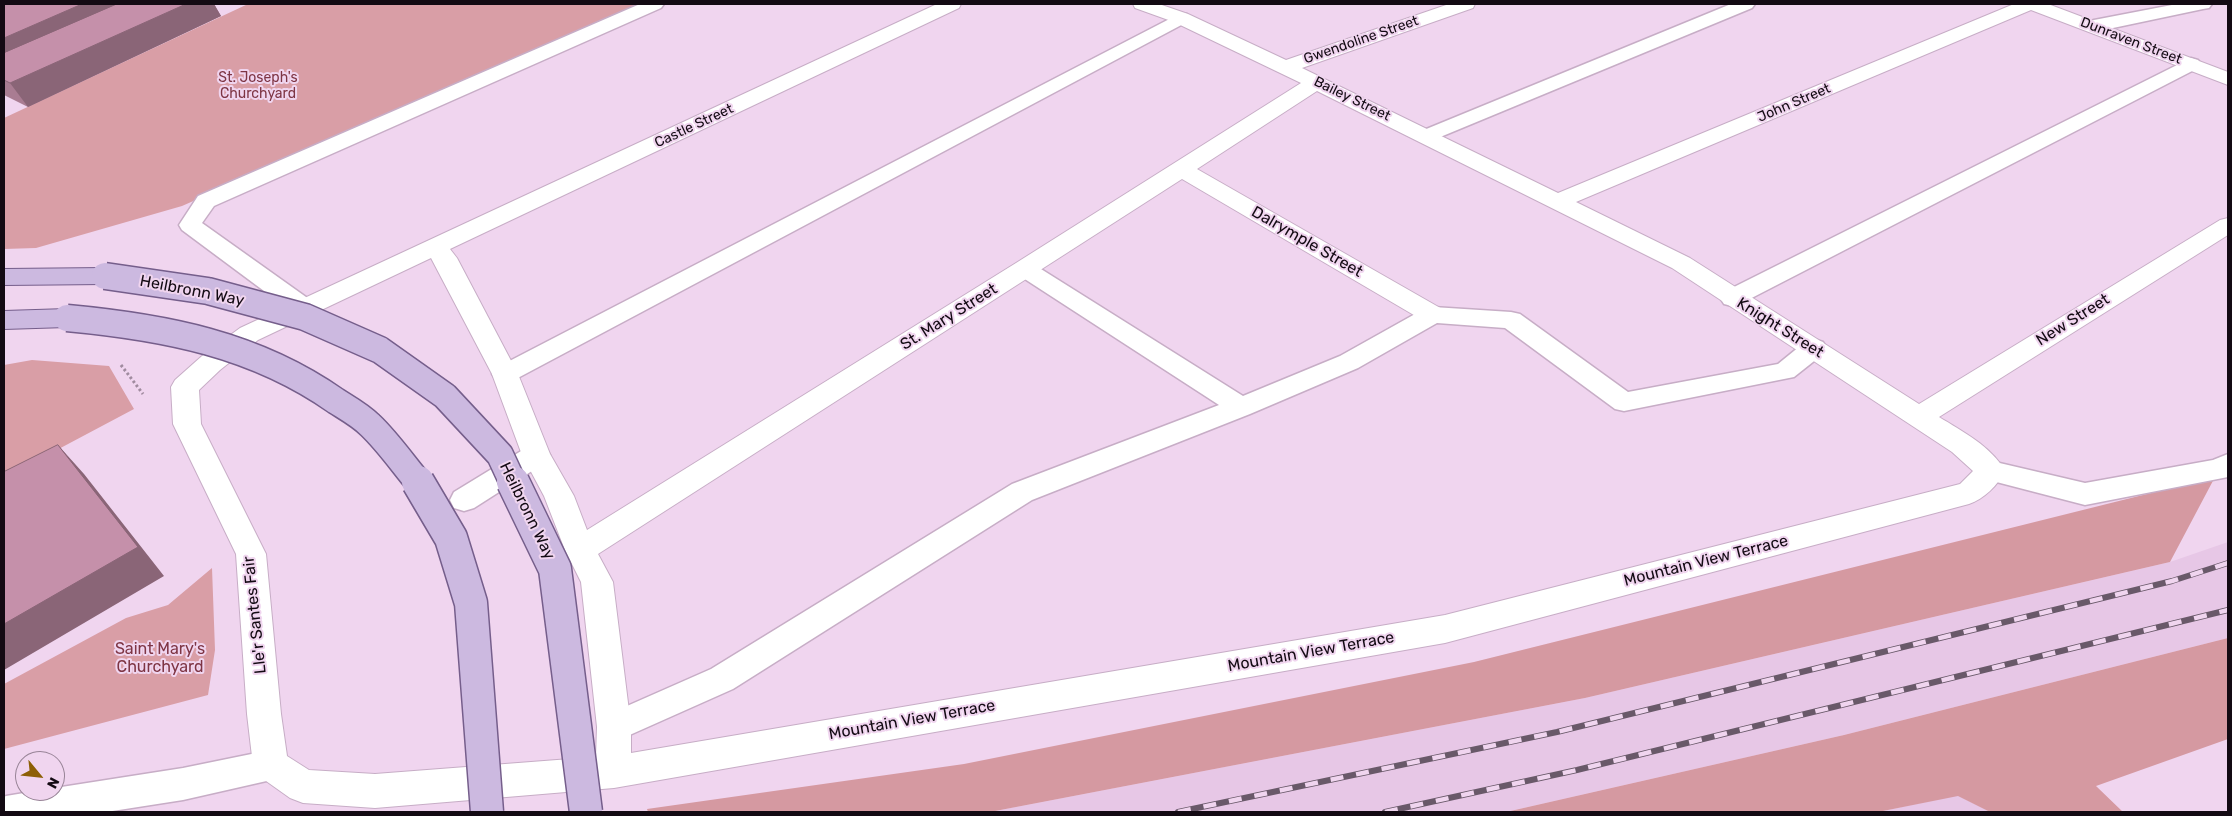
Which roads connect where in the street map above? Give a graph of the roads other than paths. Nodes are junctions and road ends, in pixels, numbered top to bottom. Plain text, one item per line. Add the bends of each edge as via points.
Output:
1 (655, 4) edge
2 (952, 4) edge
3 (1466, 4) edge
4 (1746, 4) edge
5 (2031, 4) edge
6 (2203, 4) edge
7 (1150, 7) edge
8 (1180, 11) edge
9 (2094, 26) junction
10 (2191, 64) junction
11 (1285, 67) junction
12 (2226, 76) edge
13 (1317, 82) junction
14 (1426, 136) junction
15 (1181, 169) junction
16 (1558, 201) junction
17 (2228, 225) edge
18 (435, 248) junction
19 (1025, 269) junction
20 (4, 277) edge
21 (1732, 298) junction
22 (304, 308) junction
23 (1433, 315) junction
24 (4, 320) edge
25 (1814, 348) junction
26 (505, 374) junction
27 (1241, 407) junction
28 (1919, 418) junction
29 (536, 455) junction
30 (2228, 464) edge
31 (1991, 472) junction
32 (464, 500) dead end
33 (580, 550) junction
34 (614, 727) junction
35 (271, 765) junction
36 (614, 772) junction
37 (6, 812) edge
38 (487, 812) edge
39 (586, 812) edge

1 - 22 lane via 206,201 190,225
2 - 18 street, Castle Street
3 - 11 street, Gwendoline Street
4 - 14 lane
5 - 9 street, Dunraven Street
5 - 16 street, John Street
6 - 9 lane
7 - 8 street, Bailey Street
8 - 11 street, Bailey Street
8 - 26 lane
9 - 10 street, Dunraven Street
10 - 12 street, Dunraven Street
10 - 21 lane
11 - 13 street, Bailey Street
13 - 14 street, Bailey Street
13 - 15 street, St. Mary Street
14 - 16 street, Bailey Street
15 - 19 street, St. Mary Street
15 - 23 street, Dalrymple Street
16 - 21 street, Knight Street via 1682,263
17 - 28 street, New Street via 1938,403
18 - 22 street
18 - 26 street via 445,258
19 - 27 lane
19 - 33 street, St. Mary Street
20 - 39 main road, Heilbronn Way, bridge via 105,276 208,291 288,312 380,350 445,396 500,455 555,569
21 - 25 street, Knight Street
22 - 35 street, Lle'r Santes Fair via 249,334 185,387 188,424 251,554
23 - 25 lane via 1511,320 1624,402 1785,371
23 - 27 lane via 1349,362
24 - 38 main road, bridge via 67,318 130,324 215,343 270,362 312,384 369,424 420,484 451,538 471,603
25 - 28 street, Knight Street
26 - 29 street
27 - 34 lane via 1022,492 722,679
28 - 31 street, Knight Street via 1962,445
29 - 32 lane
29 - 33 street via 559,496
30 - 31 lane via 2220,469 2085,494
31 - 36 street, Mountain View Terrace via 1969,493 1444,629
33 - 34 street via 597,582
34 - 36 street
35 - 36 street via 303,786 375,791
35 - 37 lane via 183,784

